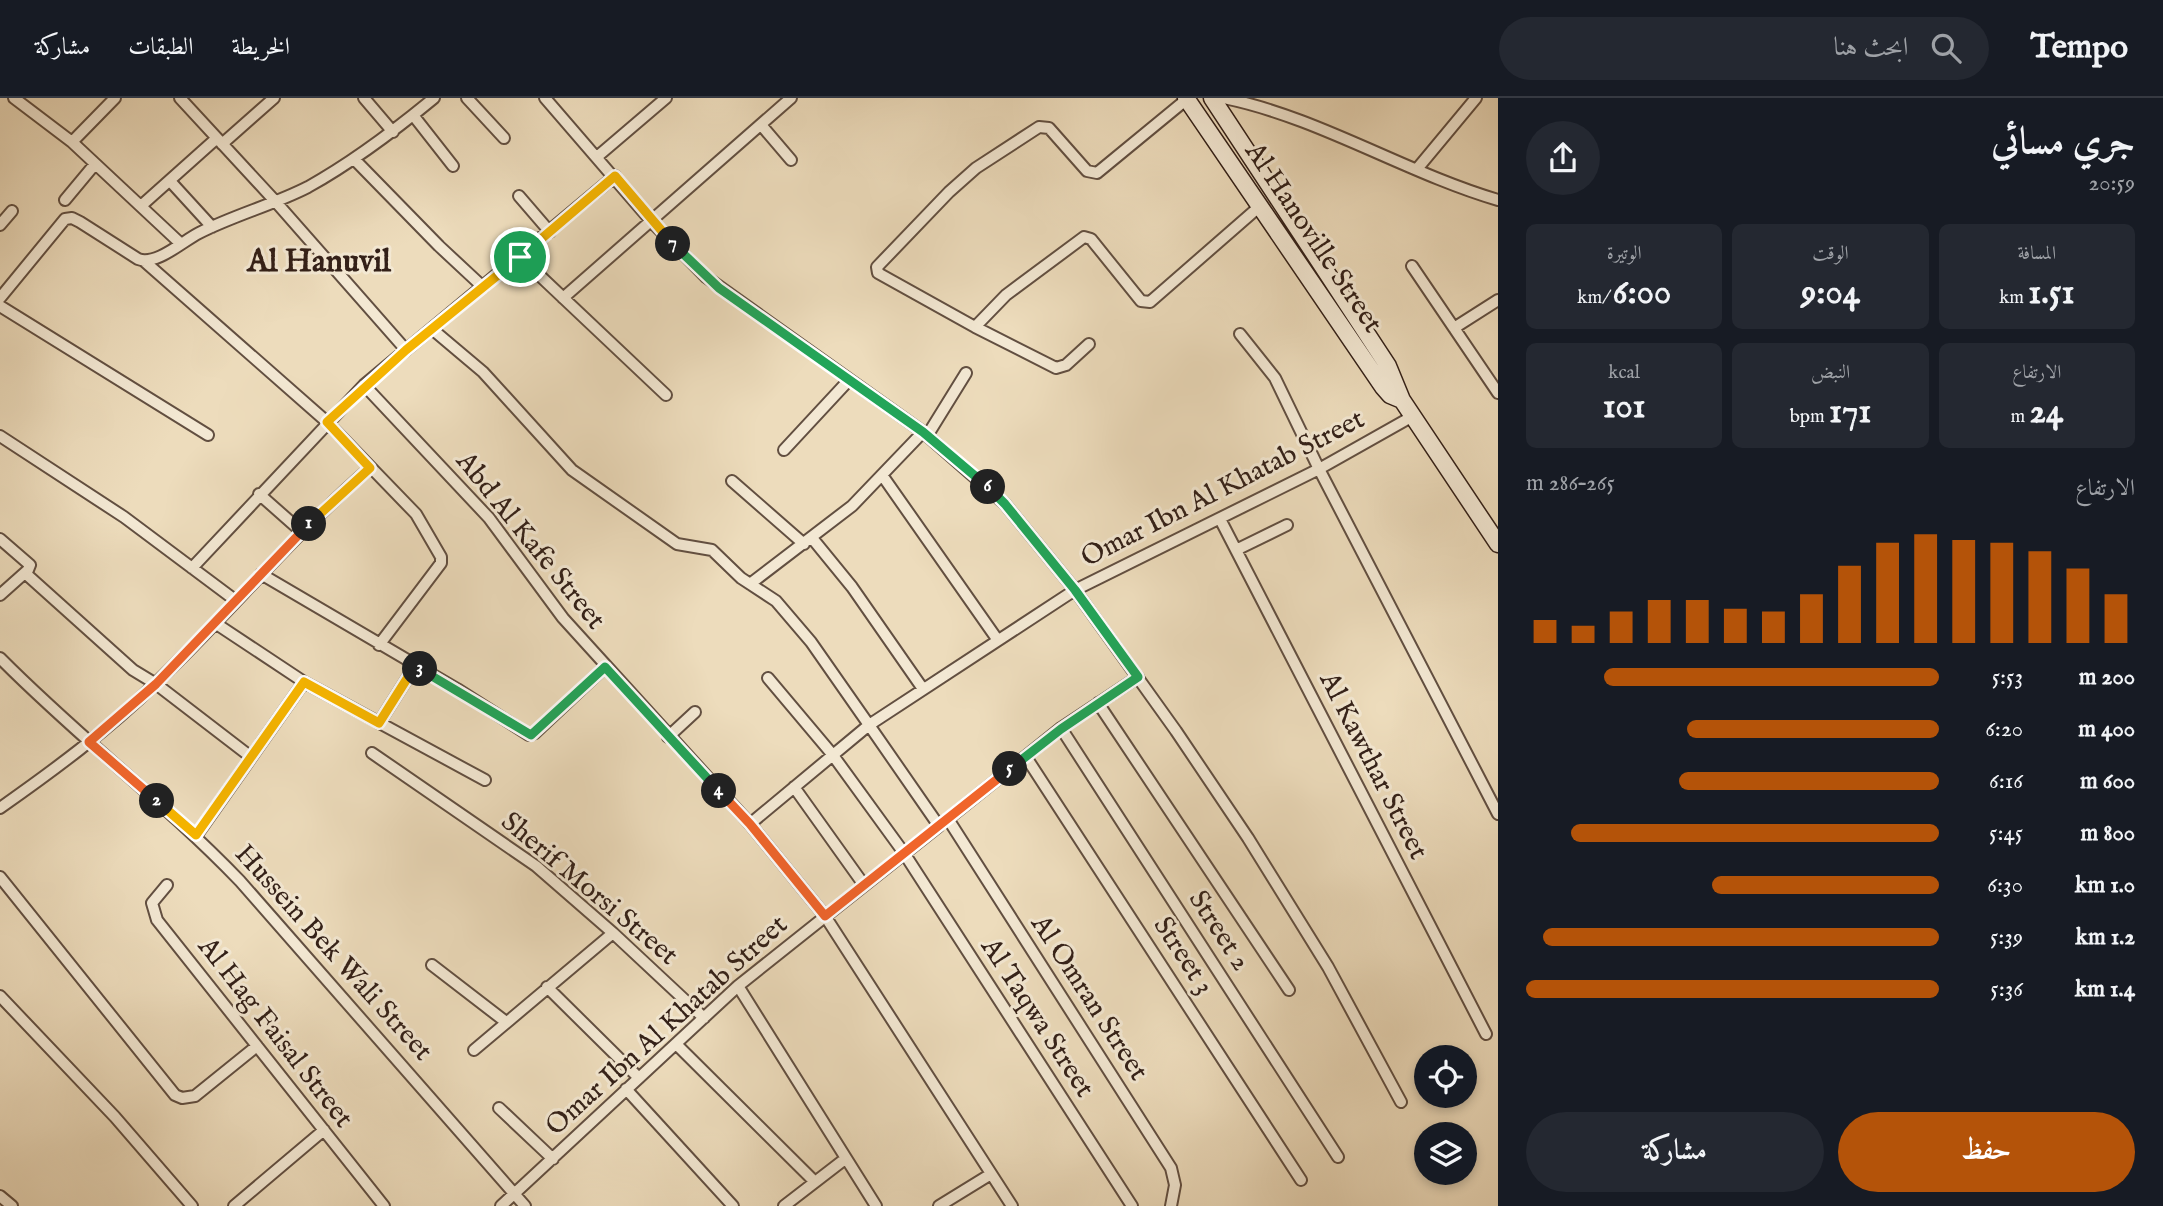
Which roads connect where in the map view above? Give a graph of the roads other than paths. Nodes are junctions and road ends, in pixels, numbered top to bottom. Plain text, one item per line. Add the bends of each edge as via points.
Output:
1 (114, 98) edge
2 (180, 98) edge
3 (274, 98) edge
4 (364, 98) edge
5 (434, 98) edge
6 (467, 98) edge
7 (545, 98) edge
8 (666, 98) edge
9 (791, 98) edge
10 (1187, 98) edge
11 (1212, 98) edge
12 (1224, 98) edge
13 (1476, 98) edge
14 (17, 99) edge
15 (413, 115) junction
16 (762, 126) junction
17 (393, 132) junction
18 (504, 138) dead end
19 (220, 141) junction
20 (72, 142) junction
21 (598, 156) junction
22 (354, 159) junction
23 (791, 160) dead end
24 (94, 164) junction
25 (453, 166) dead end
26 (1417, 169) junction
27 (615, 176) junction
28 (170, 181) junction
29 (519, 196) dead end
30 (65, 200) dead end
31 (1498, 200) edge
32 (275, 201) junction
33 (142, 205) junction
34 (1259, 206) junction
35 (12, 211) dead end
36 (652, 222) junction
37 (0, 225) edge
38 (212, 227) junction
39 (550, 232) junction
40 (180, 243) junction
41 (520, 257) junction
42 (144, 261) junction
43 (1412, 266) dead end
44 (483, 287) junction
45 (0, 298) edge
46 (563, 298) junction
47 (1498, 300) edge
48 (0, 306) edge
49 (975, 327) junction
50 (1454, 328) junction
51 (432, 329) junction
52 (1240, 334) dead end
53 (1089, 344) dead end
54 (406, 350) junction
55 (966, 373) dead end
56 (849, 380) junction
57 (364, 385) junction
58 (1498, 393) edge
59 (666, 395) dead end
60 (1402, 400) junction
61 (1413, 416) junction
62 (327, 422) junction
63 (925, 434) junction
64 (208, 435) dead end
65 (0, 436) edge
66 (784, 450) dead end
67 (370, 468) junction
68 (1319, 469) junction
69 (882, 475) junction
70 (732, 481) dead end
71 (259, 495) junction
72 (1220, 519) junction
73 (1287, 525) dead end
74 (302, 532) junction
75 (0, 539) edge
76 (808, 541) junction
77 (1498, 544) edge
78 (1236, 550) junction
79 (191, 568) junction
80 (25, 573) junction
81 (261, 575) junction
82 (750, 583) junction
83 (1075, 590) junction
84 (0, 595) edge
85 (235, 600) junction
86 (215, 623) junction
87 (997, 639) junction
88 (379, 645) junction
89 (0, 659) edge
90 (415, 666) junction
91 (605, 667) junction
92 (1138, 677) junction
93 (768, 678) dead end
94 (304, 682) junction
95 (156, 684) junction
96 (923, 688) junction
97 (1098, 703) junction
98 (695, 712) dead end
99 (379, 723) junction
100 (869, 725) junction
101 (1061, 729) junction
102 (668, 737) junction
103 (89, 742) junction
104 (372, 753) dead end
105 (832, 754) junction
106 (251, 757) junction
107 (1026, 757) junction
108 (485, 780) dead end
109 (794, 786) junction
110 (0, 808) edge
111 (1498, 814) edge
112 (948, 819) junction
113 (750, 824) junction
114 (939, 827) junction
115 (196, 835) junction
116 (904, 853) junction
117 (0, 877) edge
118 (167, 885) dead end
119 (864, 885) junction
120 (825, 916) junction
121 (613, 933) junction
122 (432, 965) dead end
123 (738, 986) junction
124 (547, 987) junction
125 (1289, 990) dead end
126 (0, 996) edge
127 (704, 1018) junction
128 (506, 1022) junction
129 (1486, 1034) dead end
130 (676, 1044) junction
131 (257, 1046) junction
132 (474, 1050) dead end
133 (639, 1078) junction
134 (626, 1089) junction
135 (1401, 1102) dead end
136 (499, 1108) dead end
137 (324, 1130) junction
138 (1338, 1157) dead end
139 (553, 1159) junction
140 (845, 1159) junction
141 (992, 1174) junction
142 (1301, 1180) dead end
143 (814, 1181) junction
144 (515, 1194) junction
145 (0, 1196) edge
146 (12, 1206) edge
147 (192, 1206) edge
148 (234, 1206) edge
149 (384, 1206) edge
150 (501, 1206) edge
151 (525, 1206) edge
152 (733, 1206) edge
153 (784, 1206) edge
154 (876, 1206) edge
155 (939, 1206) edge
156 (1012, 1206) edge
157 (1132, 1206) edge
158 (1171, 1206) edge

1 - 20 street
2 - 19 street
3 - 19 street
4 - 17 street
5 - 15 street
6 - 18 street
7 - 21 street
8 - 21 street
9 - 16 street
10 - 34 street, Al Hanoville Street
10 - 49 street via 1097,173 1087,171 1049,128 1039,127 948,192 877,267 876,271
11 - 60 street, Al Hanoville Street via 1388,366
12 - 26 street via 1282,114
13 - 26 street
14 - 20 street
15 - 17 street
15 - 25 street
16 - 23 street
16 - 36 street
17 - 22 street
19 - 28 street
19 - 32 street
20 - 24 street
21 - 27 street
22 - 32 street
22 - 44 street
24 - 30 street
24 - 33 street
26 - 31 street
27 - 36 street
27 - 39 street
28 - 33 street
28 - 38 street
29 - 39 street
32 - 38 street
32 - 54 street
33 - 40 street
34 - 49 street via 1150,302 1142,301 1091,239 1084,237 1006,295
34 - 60 street, Al Hanoville Street via 1383,387
35 - 37 street
36 - 46 street
36 - 56 street via 712,283
38 - 40 street
39 - 41 street
40 - 42 street
41 - 44 street
41 - 46 street
42 - 45 street via 80,222 65,219
42 - 62 street
43 - 50 street
44 - 51 street
46 - 59 street
47 - 50 street
48 - 64 street
49 - 53 street via 1056,368
50 - 58 street
51 - 54 street
51 - 82 street via 483,372 572,470 677,544 712,550
52 - 68 street via 1275,378
54 - 57 street
55 - 63 street
56 - 63 street
56 - 66 street
57 - 62 street
57 - 91 street, Abd Al Kafe Street via 489,519
60 - 61 street, Al Hanoville Street
61 - 68 street, Omar Ibn Al Khatab Street
61 - 77 street, Al Hanoville Street
62 - 67 street
62 - 71 street
63 - 69 street
63 - 83 street via 1005,504
65 - 79 street via 124,517
67 - 74 street
67 - 88 street via 416,514 441,557
68 - 72 street, Omar Ibn Al Khatab Street
68 - 111 street
69 - 76 street
69 - 87 street
70 - 76 street
71 - 74 street
71 - 79 street
72 - 78 street, Al Kawthar Street
72 - 83 street, Omar Ibn Al Khatab Street
73 - 78 street
74 - 81 street
75 - 80 street via 28,562
76 - 82 street
76 - 96 street via 852,587
78 - 129 street, Al Kawthar Street
79 - 85 street
80 - 84 street
80 - 95 street via 133,670
81 - 85 street
81 - 88 street
82 - 100 street via 776,601 811,642
83 - 87 street, Omar Ibn Al Khatab Street
83 - 92 street
85 - 86 street
86 - 94 street
86 - 95 street
87 - 96 street, Omar Ibn Al Khatab Street
88 - 90 street
89 - 103 street, Hussein Bek Wali Street
90 - 91 street via 531,735
90 - 99 street
91 - 102 street, Abd Al Kafe Street
92 - 97 street, Omar Ibn Al Khatab Street
92 - 135 street via 1289,903
93 - 105 street, Al Taqwa Street
94 - 99 street
94 - 106 street
95 - 103 street
95 - 106 street
96 - 100 street, Omar Ibn Al Khatab Street
97 - 101 street, Omar Ibn Al Khatab Street
97 - 125 street
98 - 102 street
99 - 108 street
100 - 105 street, Omar Ibn Al Khatab Street
100 - 114 street
101 - 107 street, Omar Ibn Al Khatab Street
101 - 138 street, Street 2
102 - 113 street, Abd Al Kafe Street
103 - 110 street
103 - 115 street, Hussein Bek Wali Street
104 - 121 street, Sherif Morsi Street via 536,866
105 - 109 street, Omar Ibn Al Khatab Street
105 - 116 street, Al Taqwa Street
106 - 115 street
107 - 112 street, Omar Ibn Al Khatab Street
107 - 142 street, Street 3
109 - 113 street, Omar Ibn Al Khatab Street
109 - 119 street
112 - 114 street, Omar Ibn Al Khatab Street
112 - 158 street, Al Omran Street via 1171,1168 1175,1185
113 - 120 street, Abd Al Kafe Street
114 - 116 street, Omar Ibn Al Khatab Street
115 - 144 street, Hussein Bek Wali Street
116 - 119 street, Omar Ibn Al Khatab Street
116 - 157 street, Al Taqwa Street
117 - 131 street via 175,1095 195,1096
118 - 131 street, Al Hag Faisal Street via 155,898 153,915
119 - 120 street, Omar Ibn Al Khatab Street
120 - 123 street, Omar Ibn Al Khatab Street
120 - 141 street, Abd Al Kafe Street
121 - 124 street
121 - 127 street, Sherif Morsi Street
122 - 128 street
123 - 127 street, Omar Ibn Al Khatab Street
123 - 140 street
124 - 128 street
124 - 133 street
126 - 147 street
127 - 130 street, Omar Ibn Al Khatab Street
128 - 132 street
130 - 133 street, Omar Ibn Al Khatab Street
130 - 143 street
131 - 137 street, Al Hag Faisal Street
133 - 134 street, Omar Ibn Al Khatab Street
134 - 139 street, Omar Ibn Al Khatab Street
134 - 152 street
136 - 139 street
137 - 148 street
137 - 149 street, Al Hag Faisal Street
139 - 144 street, Omar Ibn Al Khatab Street
140 - 143 street
140 - 154 street
141 - 155 street
141 - 156 street, Abd Al Kafe Street
143 - 153 street
144 - 150 street, Omar Ibn Al Khatab Street
144 - 151 street, Hussein Bek Wali Street
145 - 146 street

